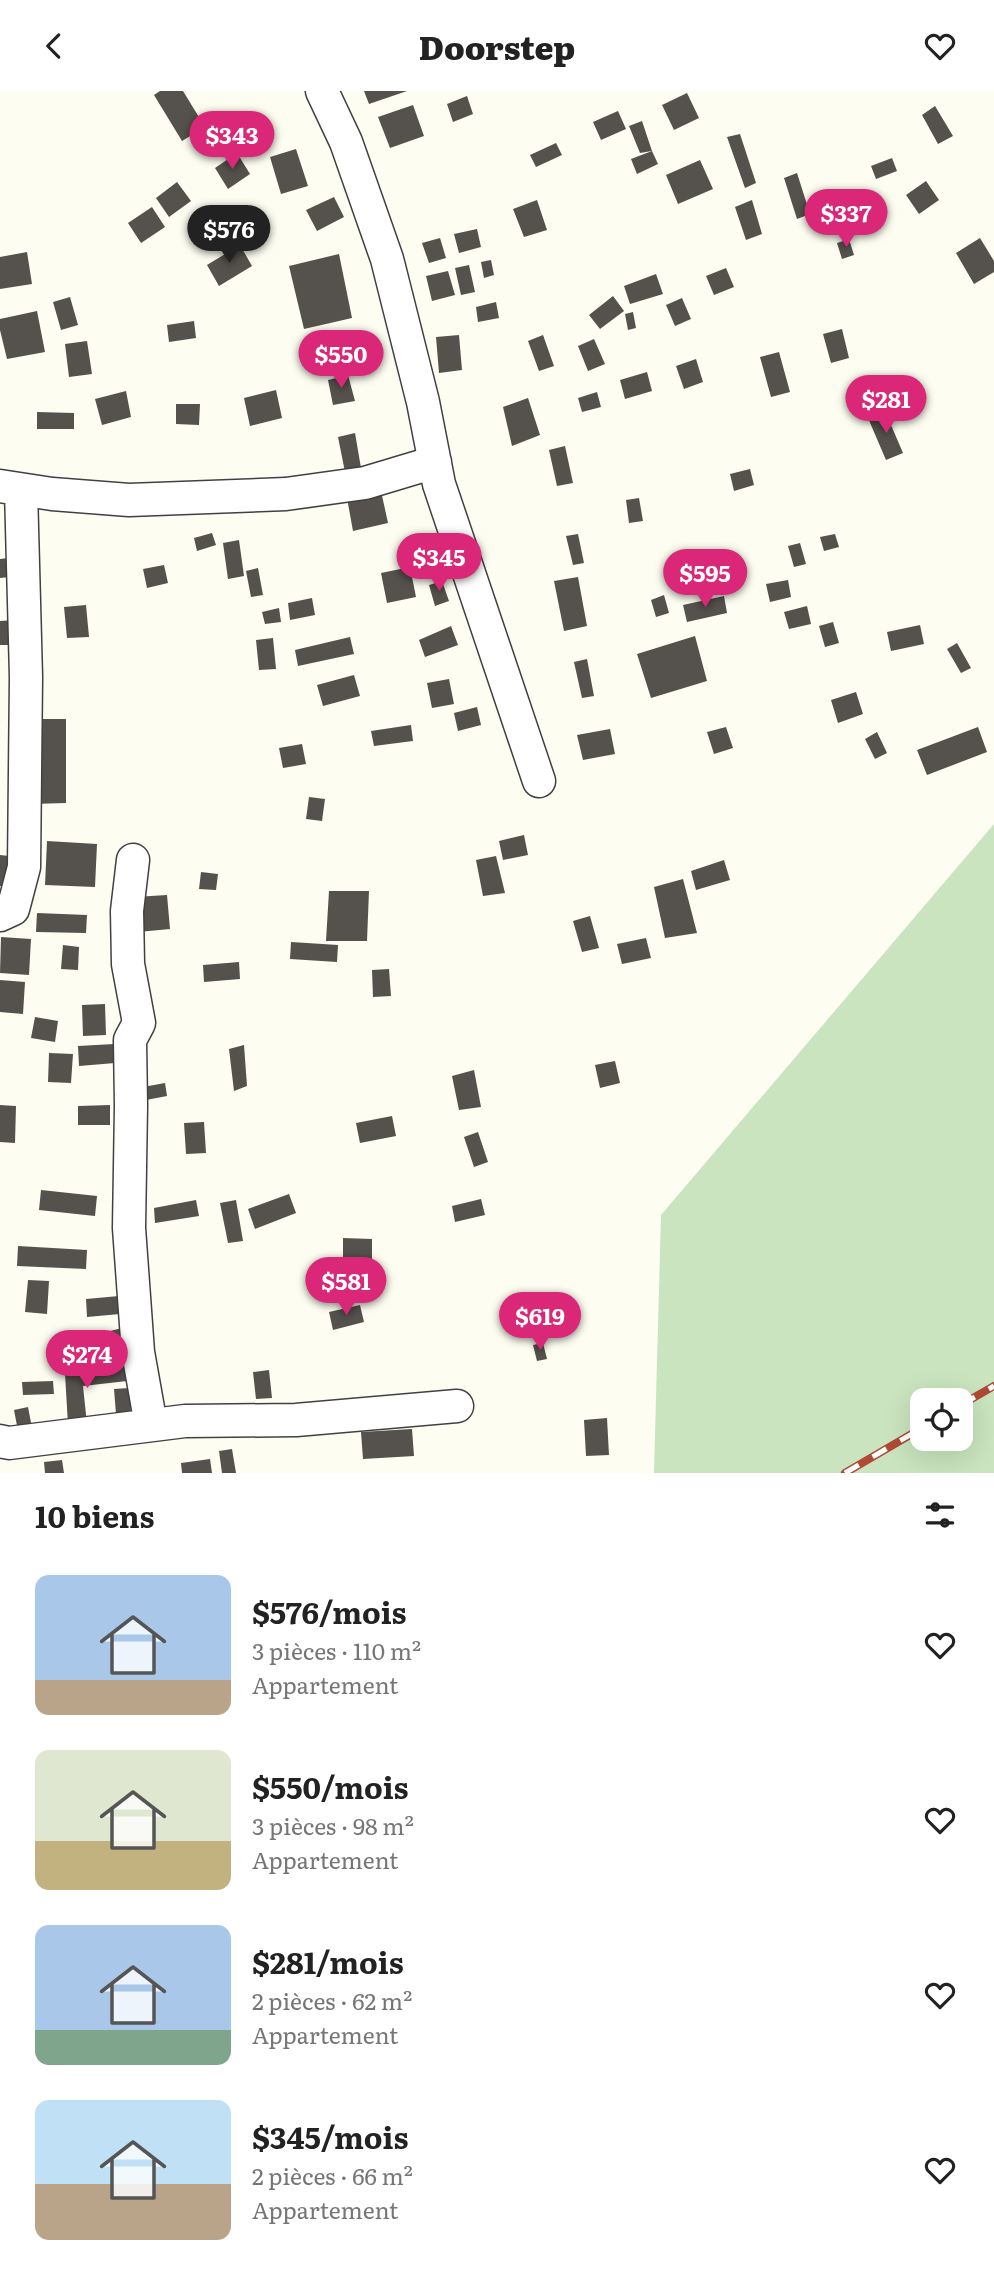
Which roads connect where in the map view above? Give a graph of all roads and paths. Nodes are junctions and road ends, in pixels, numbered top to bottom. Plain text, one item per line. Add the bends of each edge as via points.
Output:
1 (322, 91) edge
2 (435, 462) junction
3 (11, 488) edge
4 (539, 781) dead end
5 (133, 860) dead end
6 (0, 915) edge
7 (457, 1406) dead end
8 (151, 1426) junction
9 (0, 1441) edge

1 - 2 street via 369,201 387,259
2 - 3 street via 365,483 286,494 129,500
2 - 4 street via 468,575
3 - 6 street via 26,677 24,866 13,909
5 - 8 street via 127,911 128,964 139,1023 130,1040 129,1228 138,1352
7 - 8 street
8 - 9 street

